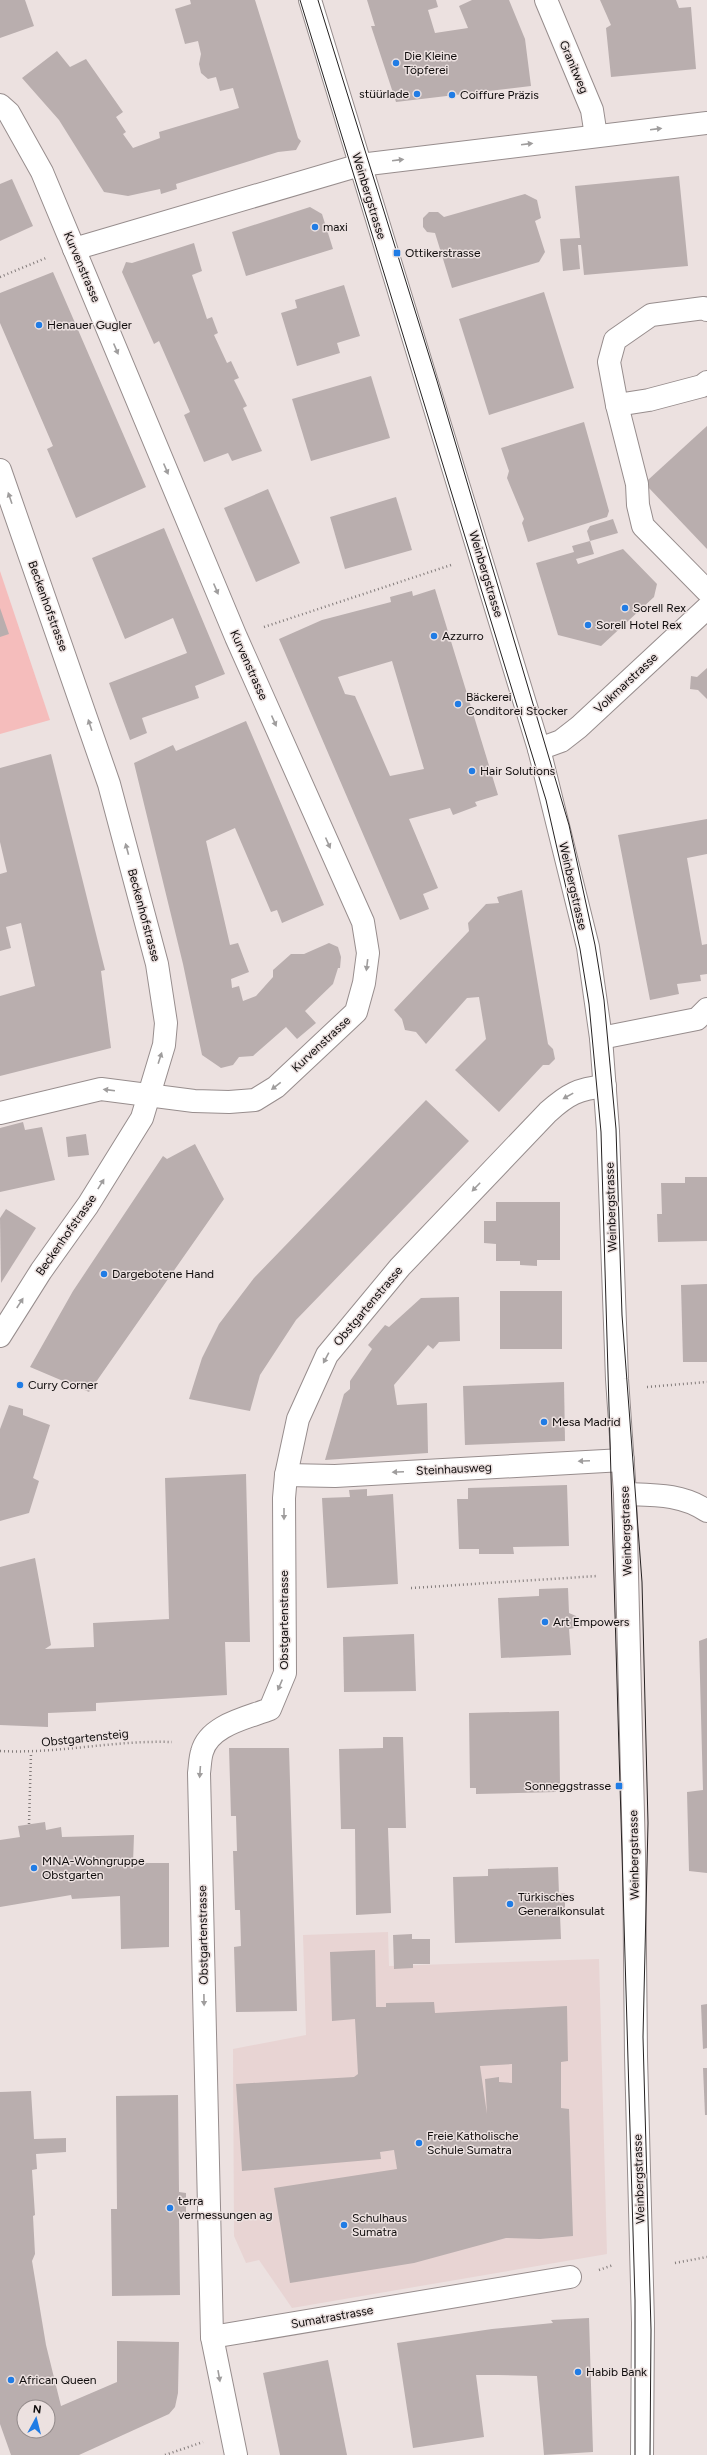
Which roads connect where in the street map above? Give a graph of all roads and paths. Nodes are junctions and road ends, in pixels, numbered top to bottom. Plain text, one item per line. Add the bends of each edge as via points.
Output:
1 (310, 0) edge
2 (546, 0) edge
3 (0, 104) edge
4 (707, 123) edge
5 (596, 136) junction
6 (360, 165) junction
7 (74, 249) junction
8 (49, 257) dead end
9 (0, 277) edge
10 (707, 310) edge
11 (707, 382) edge
12 (617, 405) junction
13 (0, 470) edge
14 (454, 564) dead end
15 (707, 591) edge
16 (707, 608) edge
17 (264, 628) dead end
18 (539, 749) junction
19 (707, 1009) edge
20 (601, 1038) junction
21 (605, 1086) junction
22 (148, 1095) junction
23 (0, 1113) edge
24 (0, 1336) edge
25 (707, 1382) edge
26 (644, 1387) dead end
27 (623, 1460) junction
28 (286, 1475) junction
29 (625, 1494) junction
30 (707, 1511) edge
31 (597, 1576) dead end
32 (411, 1588) dead end
33 (172, 1742) dead end
34 (0, 1751) edge
35 (31, 1752) junction
36 (29, 1824) dead end
37 (707, 2257) edge
38 (675, 2262) dead end
39 (617, 2264) dead end
40 (595, 2271) dead end
41 (570, 2277) dead end
42 (212, 2337) junction
43 (188, 2445) dead end
44 (165, 2455) edge
45 (236, 2455) edge
46 (642, 2455) edge

1 - 6 street, Weinbergstrasse
2 - 5 street, Granitweg via 592,110
3 - 7 street, Kurvenstrasse via 9,113 42,172
5 -> 4 street
6 -> 5 street
6 - 7 street
6 - 18 street, Weinbergstrasse
7 -> 22 street, Kurvenstrasse via 236,637 363,922 368,953 364,983 356,1012 276,1087 255,1100 229,1102
8 - 9 path
10 - 12 street via 704,308 650,315 615,340 609,362
11 - 12 street via 702,386 648,400
12 - 15 street via 637,484 643,526
22 -> 13 street, Beckenhofstrasse via 164,1045 166,1023 157,964 109,784
14 - 17 path
16 - 18 street, Volkmarstrasse via 579,727 561,741
18 - 20 street, Weinbergstrasse via 586,940
19 - 20 street via 697,1019
20 - 21 street, Weinbergstrasse
21 - 27 street, Weinbergstrasse via 617,1379
21 -> 28 street, Obstgartenstrasse via 581,1089 562,1099 548,1112 400,1267 327,1355 298,1419
22 -> 23 street, Kurvenstrasse via 100,1089
24 -> 22 street, Beckenhofstrasse via 41,1271 88,1205 142,1118
25 - 26 path
27 -> 28 street, Steinhausweg via 335,1476
27 - 29 street, Weinbergstrasse
28 -> 42 street, Obstgartenstrasse via 285,1673 270,1709 222,1728 209,1737 202,1751 199,1773
29 - 30 street via 673,1496 694,1502
29 - 46 street, Weinbergstrasse via 643,2323
31 - 32 path
33 - 35 path, Obstgartensteig via 137,1741
34 - 35 path, Obstgartensteig
35 - 36 path
37 - 38 path
39 - 40 path
41 - 42 street, Sumatrastrasse
42 -> 45 street
43 - 44 path

